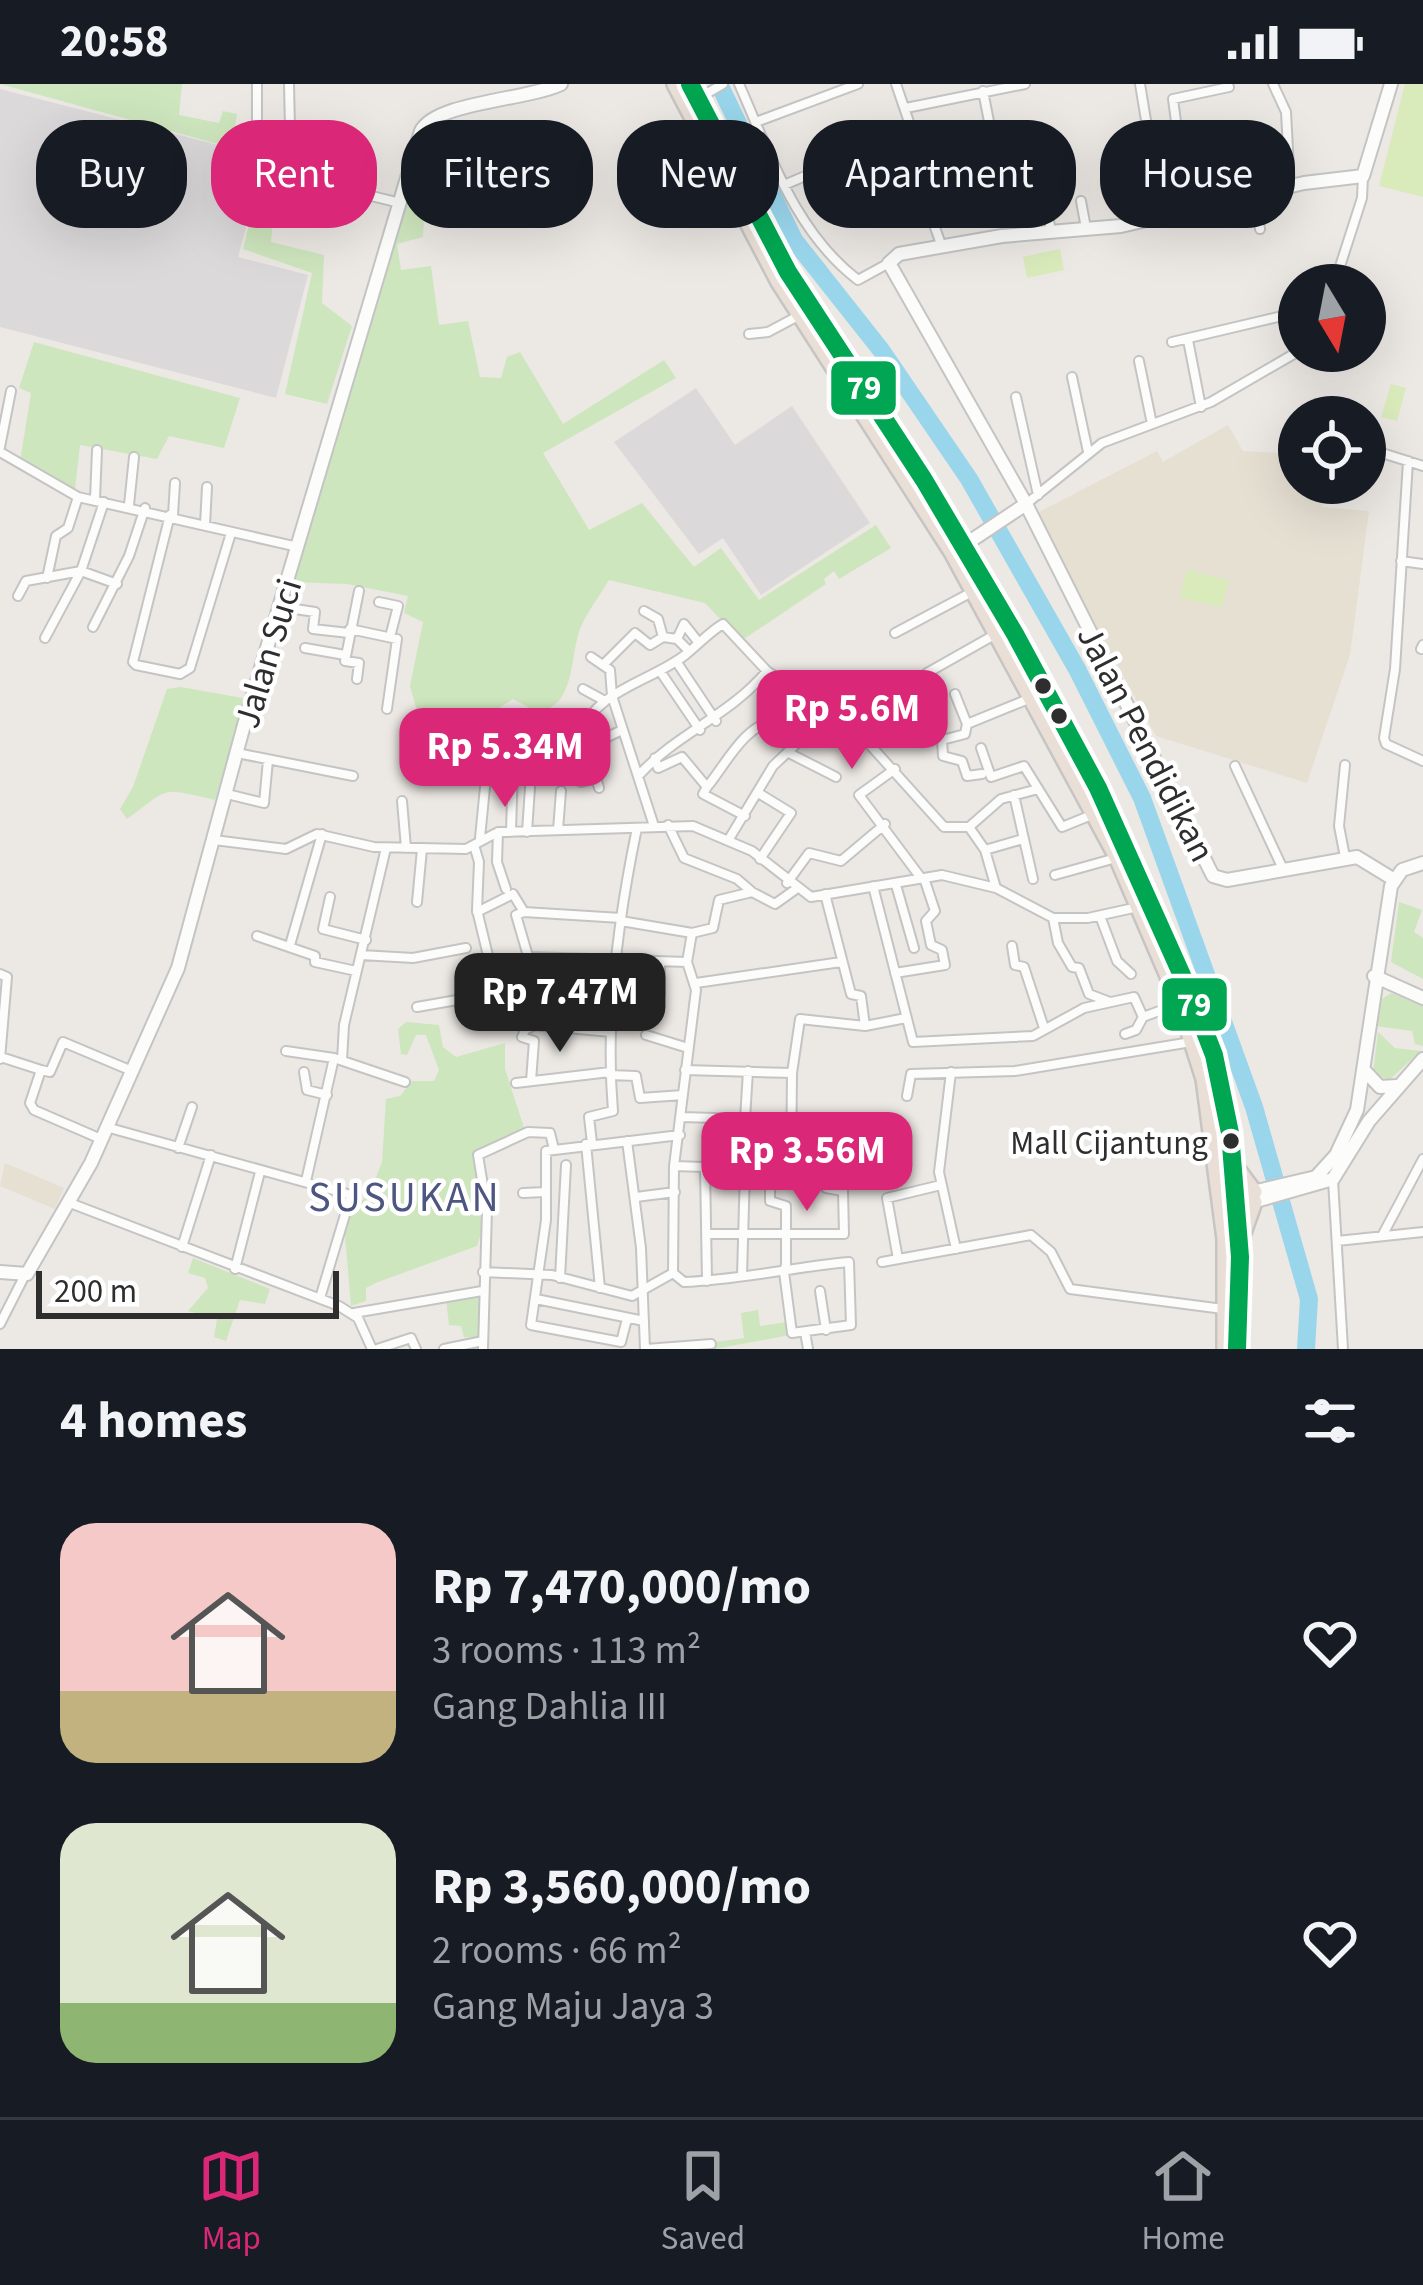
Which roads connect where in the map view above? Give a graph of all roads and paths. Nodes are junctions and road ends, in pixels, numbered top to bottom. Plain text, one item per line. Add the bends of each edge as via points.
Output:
1 (257, 84) edge
2 (289, 84) edge
3 (561, 84) edge
4 (675, 84) edge
5 (739, 84) edge
6 (858, 84) edge
7 (896, 84) edge
8 (1025, 84) edge
9 (1141, 84) edge
10 (1273, 84) edge
11 (1390, 84) edge
12 (720, 86) edge
13 (1229, 87) edge
14 (694, 91) edge
15 (983, 91) junction
16 (906, 108) junction
17 (256, 120) edge
18 (290, 120) edge
19 (755, 120) edge
20 (761, 120) edge
21 (908, 120) edge
22 (989, 120) edge
23 (1147, 120) edge
24 (1176, 120) edge
25 (1286, 120) edge
26 (779, 173) edge
27 (803, 176) edge
28 (1363, 176) junction
29 (784, 184) junction
30 (1295, 186) edge
31 (377, 198) edge
32 (1081, 201) dead end
33 (400, 203) junction
34 (935, 228) edge
35 (1050, 228) edge
36 (1100, 228) edge
37 (1086, 230) junction
38 (1051, 232) junction
39 (942, 247) junction
40 (889, 263) junction
41 (1341, 264) edge
42 (801, 315) junction
43 (1278, 317) edge
44 (749, 334) dead end
45 (1188, 340) junction
46 (1172, 342) dead end
47 (1139, 361) dead end
48 (1278, 363) edge
49 (1072, 377) dead end
50 (11, 391) dead end
51 (1016, 397) dead end
52 (1201, 406) junction
53 (1152, 424) junction
54 (0, 450) edge
55 (97, 450) dead end
56 (1088, 452) junction
57 (1386, 454) edge
58 (134, 457) dead end
59 (1408, 461) junction
60 (1423, 466) edge
61 (175, 483) dead end
62 (207, 488) dead end
63 (78, 497) junction
64 (100, 500) junction
65 (1032, 500) junction
66 (129, 505) junction
67 (145, 508) junction
68 (172, 515) junction
69 (205, 525) junction
70 (231, 533) junction
71 (965, 544) junction
72 (299, 548) junction
73 (1401, 561) junction
74 (1423, 564) edge
75 (81, 572) junction
76 (46, 578) junction
77 (117, 584) junction
78 (359, 591) dead end
79 (973, 591) junction
80 (18, 596) dead end
81 (379, 602) dead end
82 (283, 607) junction
83 (644, 610) dead end
84 (93, 627) dead end
85 (350, 631) junction
86 (895, 633) dead end
87 (998, 634) junction
88 (390, 637) junction
89 (662, 637) junction
90 (45, 638) dead end
91 (677, 639) junction
92 (699, 643) junction
93 (305, 648) dead end
94 (689, 652) junction
95 (345, 655) junction
96 (591, 657) dead end
97 (676, 661) junction
98 (606, 667) junction
99 (661, 671) junction
100 (767, 671) junction
101 (927, 673) dead end
102 (357, 679) dead end
103 (583, 689) dead end
104 (955, 694) dead end
105 (1032, 698) junction
106 (608, 699) junction
107 (387, 709) dead end
108 (829, 713) junction
109 (716, 721) junction
110 (968, 724) junction
111 (521, 726) dead end
112 (622, 730) junction
113 (700, 730) junction
114 (812, 730) junction
115 (565, 740) junction
116 (591, 745) dead end
117 (981, 748) dead end
118 (790, 750) junction
119 (236, 752) junction
120 (655, 758) junction
121 (268, 760) junction
122 (1423, 761) edge
123 (1345, 765) dead end
124 (1235, 766) dead end
125 (895, 770) junction
126 (640, 774) junction
127 (982, 775) dead end
128 (353, 776) dead end
129 (836, 777) dead end
130 (486, 778) dead end
131 (707, 787) junction
132 (599, 788) dead end
133 (1038, 789) junction
134 (561, 790) dead end
135 (227, 794) junction
136 (760, 794) junction
137 (1014, 796) junction
138 (402, 801) dead end
139 (1095, 813) junction
140 (745, 816) junction
141 (885, 824) junction
142 (668, 825) junction
143 (654, 826) junction
144 (969, 827) junction
145 (638, 828) junction
146 (558, 830) junction
147 (498, 832) junction
148 (511, 832) junction
149 (527, 832) junction
150 (322, 834) junction
151 (729, 839) junction
152 (1023, 839) junction
153 (214, 840) junction
154 (477, 842) junction
155 (386, 848) junction
156 (406, 848) junction
157 (422, 849) junction
158 (985, 850) junction
159 (1118, 857) junction
160 (1346, 857) junction
161 (760, 859) junction
162 (1423, 863) edge
163 (1283, 869) junction
164 (1055, 875) dead end
165 (922, 878) junction
166 (1034, 879) dead end
167 (1393, 880) junction
168 (896, 885) junction
169 (792, 886) junction
170 (873, 886) junction
171 (996, 888) junction
172 (510, 892) junction
173 (752, 892) junction
174 (825, 894) junction
175 (330, 897) dead end
176 (417, 902) dead end
177 (1138, 907) junction
178 (477, 912) junction
179 (524, 912) junction
180 (1100, 916) junction
181 (1053, 918) junction
182 (621, 920) junction
183 (692, 933) junction
184 (257, 936) dead end
185 (366, 940) junction
186 (290, 945) junction
187 (1012, 946) dead end
188 (466, 948) dead end
189 (914, 948) dead end
190 (362, 955) junction
191 (528, 957) junction
192 (620, 957) junction
193 (660, 962) junction
194 (687, 962) junction
195 (841, 962) junction
196 (357, 971) junction
197 (895, 973) junction
198 (0, 974) edge
199 (1131, 974) dead end
200 (1373, 976) junction
201 (696, 983) junction
202 (497, 993) junction
203 (533, 998) junction
204 (1423, 998) edge
205 (615, 1000) junction
206 (1109, 1002) junction
207 (1180, 1004) junction
208 (416, 1007) dead end
209 (1143, 1017) junction
210 (906, 1018) junction
211 (612, 1019) junction
212 (865, 1026) junction
213 (1044, 1028) junction
214 (611, 1032) junction
215 (1125, 1034) dead end
216 (646, 1035) dead end
217 (1194, 1041) junction
218 (688, 1048) junction
219 (286, 1051) dead end
220 (1, 1054) edge
221 (338, 1059) junction
222 (1423, 1059) edge
223 (41, 1070) junction
224 (685, 1070) junction
225 (1364, 1070) junction
226 (748, 1071) junction
227 (134, 1072) junction
228 (304, 1072) dead end
229 (951, 1072) junction
230 (610, 1073) junction
231 (791, 1073) junction
232 (531, 1081) junction
233 (405, 1082) dead end
234 (516, 1083) dead end
235 (1398, 1086) junction
236 (327, 1095) junction
237 (683, 1095) junction
238 (908, 1096) dead end
239 (192, 1107) dead end
240 (682, 1117) junction
241 (745, 1120) junction
242 (792, 1121) junction
243 (846, 1122) dead end
244 (103, 1133) junction
245 (680, 1136) junction
246 (791, 1139) junction
247 (850, 1140) dead end
248 (627, 1141) junction
249 (589, 1144) junction
250 (178, 1148) junction
251 (549, 1152) junction
252 (211, 1155) junction
253 (1423, 1159) edge
254 (1233, 1160) junction
255 (566, 1165) dead end
256 (674, 1166) junction
257 (704, 1167) junction
258 (746, 1168) junction
259 (770, 1170) junction
260 (791, 1170) junction
261 (260, 1172) junction
262 (1333, 1179) junction
263 (306, 1181) junction
264 (941, 1185) junction
265 (1295, 1188) junction
266 (545, 1192) junction
267 (675, 1192) junction
268 (523, 1193) dead end
269 (1257, 1196) junction
270 (635, 1197) junction
271 (70, 1202) junction
272 (1228, 1203) junction
273 (1423, 1232) edge
274 (707, 1234) junction
275 (742, 1234) junction
276 (785, 1235) junction
277 (1382, 1236) junction
278 (1337, 1241) junction
279 (182, 1247) junction
280 (956, 1249) junction
281 (1240, 1257) junction
282 (898, 1259) junction
283 (882, 1262) dead end
284 (235, 1269) junction
285 (784, 1271) junction
286 (0, 1272) edge
287 (483, 1272) junction
288 (673, 1273) junction
289 (539, 1274) junction
290 (25, 1275) junction
291 (742, 1276) junction
292 (560, 1278) junction
293 (707, 1281) junction
294 (600, 1288) junction
295 (482, 1291) junction
296 (820, 1291) dead end
297 (643, 1294) junction
298 (320, 1298) junction
299 (536, 1299) junction
300 (1227, 1310) junction
301 (351, 1313) junction
302 (627, 1319) junction
303 (644, 1321) junction
304 (0, 1324) edge
305 (826, 1330) junction
306 (805, 1332) junction
307 (711, 1344) dead end
308 (483, 1345) edge
309 (690, 1347) edge
310 (375, 1349) edge
311 (416, 1349) edge
312 (443, 1349) edge
313 (646, 1349) edge
314 (808, 1349) edge
315 (1225, 1349) edge
316 (1237, 1349) edge
317 (1343, 1349) edge

1 - 17 street
2 - 18 street
3 - 33 street, Jalan Suci via 428,119
4 - 42 highway
5 - 19 street
6 - 20 street
7 - 16 street
8 - 15 street
9 - 23 street
10 - 25 street
11 - 28 street
12 - 14 street
13 - 24 street via 1173,99
14 - 71 highway via 788,272
15 - 16 street
15 - 22 street
16 - 21 street
26 - 29 street
27 - 29 street
28 - 30 street
28 - 41 street
29 - 40 street via 812,232 855,278
31 - 33 street
32 - 37 street
33 - 72 street, Jalan Suci
34 - 39 street
35 - 38 street
36 - 37 street
37 - 38 street
38 - 39 street
39 - 40 street via 898,254
40 - 65 street
42 - 44 street
42 - 71 highway
43 - 45 street
45 - 46 street
45 - 52 street
47 - 53 street
48 - 52 street
49 - 56 street
50 - 54 street
51 - 65 street
52 - 53 street
53 - 56 street
54 - 63 street
55 - 64 street
56 - 65 street
57 - 59 street
58 - 66 street
59 - 60 street
59 - 73 street
61 - 68 street
62 - 69 street
63 - 64 street
63 - 76 street via 68,528 56,536
64 - 66 street
64 - 75 street
65 - 71 street
65 - 163 street, Jalan Pendidikan via 1214,876
66 - 67 street
67 - 68 street
67 - 77 street
68 - 69 street
68 - 70 street via 136,665 180,674 190,668
69 - 70 street
70 - 72 street
71 - 79 highway
71 - 254 highway via 1098,788 1189,991 1219,1073
72 - 82 street, Jalan Suci
73 - 74 street
73 - 122 street via 1384,738
75 - 76 street
75 - 77 street
75 - 90 street
76 - 80 street via 26,581
77 - 84 street
78 - 85 street
79 - 86 street
79 - 87 highway
81 - 88 street via 398,606
82 - 85 street via 315,612 313,629
82 - 119 street, Jalan Suci
83 - 89 street via 658,619
85 - 88 street
85 - 95 street
87 - 101 street
87 - 105 highway
88 - 107 street via 399,644
89 - 91 street
89 - 98 street via 650,646 634,633
91 - 92 street via 684,624
91 - 94 street
92 - 94 street
92 - 100 street via 724,624
93 - 95 street
94 - 97 street
95 - 102 street via 358,663
96 - 98 street
97 - 99 street
97 - 109 street
98 - 106 street
99 - 106 street
99 - 113 street
100 - 108 street
100 - 109 street
103 - 106 street
104 - 110 street
105 - 110 street
105 - 139 highway
106 - 112 street
106 - 115 street via 585,718 580,735
108 - 114 street
108 - 125 street
109 - 113 street
110 - 127 street via 968,732 942,740 943,755 962,761 967,776
111 - 148 street
112 - 116 street
112 - 126 street
113 - 120 street
114 - 118 street
114 - 131 street via 764,722
115 - 132 street via 581,782 596,778
115 - 149 street via 532,743
117 - 133 street via 991,777 1024,766
118 - 129 street
118 - 136 street
119 - 121 street
119 - 135 street, Jalan Suci
120 - 126 street
120 - 131 street via 658,768 682,757
121 - 128 street
121 - 135 street via 264,802
123 - 160 street via 1339,826
124 - 163 street
125 - 141 street via 860,797
125 - 144 street via 942,826
126 - 143 street
130 - 154 street
131 - 140 street via 704,794
133 - 137 street
133 - 139 street via 1062,826
134 - 146 street
135 - 153 street, Jalan Suci
136 - 140 street
136 - 161 street via 791,813
137 - 144 street
137 - 152 street
138 - 156 street
139 - 159 highway
140 - 151 street
141 - 165 street
141 - 169 street via 842,861 809,853
142 - 143 street
142 - 151 street
142 - 173 street via 684,858
143 - 145 street
144 - 158 street
145 - 146 street
145 - 182 street
146 - 149 street
147 - 148 street
147 - 154 street
147 - 172 street via 497,862
148 - 149 street
150 - 153 street via 286,849
150 - 155 street
150 - 186 street
151 - 161 street
152 - 158 street
152 - 166 street
153 - 227 street, Jalan Suci via 172,986
154 - 157 street
154 - 178 street
155 - 156 street
155 - 185 street
156 - 157 street
157 - 176 street
158 - 171 street
159 - 164 street
159 - 177 highway
160 - 163 street, Jalan Pendidikan
160 - 167 street via 1366,860
161 - 169 street
162 - 167 street
165 - 168 street
165 - 171 street via 949,875
165 - 197 street via 935,910 927,930 945,965
167 - 200 street
168 - 170 street
168 - 189 street
169 - 173 street via 772,904
169 - 174 street via 811,897
170 - 174 street
170 - 197 street
171 - 181 street
172 - 178 street
172 - 179 street
173 - 183 street via 719,900 713,928
174 - 195 street
175 - 185 street via 323,929
177 - 180 street
177 - 207 highway
178 - 202 street
179 - 182 street
179 - 191 street via 516,915
180 - 181 street
180 - 199 street via 1117,961
181 - 206 street via 1058,944 1089,994
182 - 183 street
182 - 192 street
183 - 194 street
184 - 186 street
185 - 190 street
186 - 196 street via 315,962
187 - 213 street
188 - 190 street via 413,958
190 - 196 street
191 - 192 street
191 - 203 street
192 - 193 street
192 - 205 street
193 - 194 street
193 - 205 street via 662,993
194 - 201 street
195 - 201 street
195 - 212 street via 851,994 861,996
196 - 221 street
197 - 210 street
198 - 220 street via 7,977
200 - 204 street
200 - 225 street
201 - 218 street
202 - 203 street
202 - 208 street
203 - 205 street
203 - 211 street via 536,1015
205 - 211 street
206 - 209 street via 1134,997
206 - 213 street
207 - 209 street
207 - 217 highway
209 - 215 street
210 - 212 street
210 - 213 street via 911,1040 1014,1037
211 - 214 street
212 - 231 street via 800,1019
214 - 230 street
214 - 232 street via 525,1030 522,1037 534,1041
216 - 218 street
217 - 229 street via 1042,1068
217 - 272 highway
218 - 224 street
219 - 221 street
220 - 223 street
221 - 233 street
221 - 236 street
222 - 235 street
223 - 227 street via 50,1072 63,1042
223 - 244 street via 34,1110
224 - 226 street
224 - 237 street
225 - 235 street via 1380,1087
225 - 265 street via 1336,1155
226 - 231 street
226 - 241 street
227 - 244 street, Jalan Suci
228 - 236 street via 307,1090
229 - 238 street via 911,1075
229 - 264 street
230 - 232 street
230 - 237 street via 636,1076 640,1098
230 - 249 street via 610,1113 590,1117
231 - 242 street
232 - 234 street
235 - 262 street
236 - 263 street
237 - 240 street
239 - 250 street
240 - 241 street
240 - 245 street
241 - 242 street
242 - 243 street
242 - 246 street
244 - 250 street
244 - 271 street, Jalan Suci
245 - 248 street
245 - 256 street
246 - 247 street
246 - 260 street
248 - 249 street
248 - 270 street
249 - 251 street
249 - 294 street
250 - 252 street
251 - 266 street
251 - 287 street via 550,1133 530,1132 478,1157 487,1210
252 - 261 street
252 - 279 street
253 - 277 street
254 - 269 highway
254 - 272 highway
255 - 292 street
256 - 257 street
256 - 267 street
257 - 258 street
257 - 274 street
258 - 259 street
258 - 275 street
259 - 260 street
259 - 276 street via 770,1201 786,1206
260 - 276 street via 823,1171 826,1188 843,1191 844,1234
261 - 263 street
261 - 284 street
262 - 265 street
262 - 278 street
263 - 298 street via 352,1196
264 - 280 street
264 - 282 street via 887,1198
265 - 269 street
266 - 268 street
266 - 289 street
267 - 270 street
267 - 288 street
269 - 272 street
269 - 281 highway
270 - 297 street
271 - 279 street
271 - 290 street, Jalan Suci
272 - 281 highway
272 - 300 highway
273 - 277 street
274 - 275 street
274 - 293 street
275 - 276 street
275 - 291 street
276 - 285 street
277 - 278 street
278 - 317 street
279 - 284 street
280 - 282 street
280 - 300 street via 1031,1234 1052,1252 1070,1289
281 - 316 highway
282 - 283 street
284 - 298 street
285 - 291 street
285 - 305 street via 849,1262 851,1325
285 - 306 street via 792,1333
286 - 290 street
287 - 289 street
287 - 295 street
288 - 293 street via 684,1282
288 - 297 street
289 - 292 street
289 - 299 street
290 - 304 street
291 - 293 street
292 - 294 street
294 - 297 street
295 - 301 street
295 - 308 street
296 - 305 street
297 - 303 street
298 - 301 street
299 - 302 street
299 - 302 street via 531,1325 621,1342
300 - 315 highway
301 - 310 street
302 - 303 street
303 - 313 street
305 - 306 street
306 - 314 street
307 - 309 street
308 - 312 street
309 - 313 street
310 - 311 street via 410,1338

